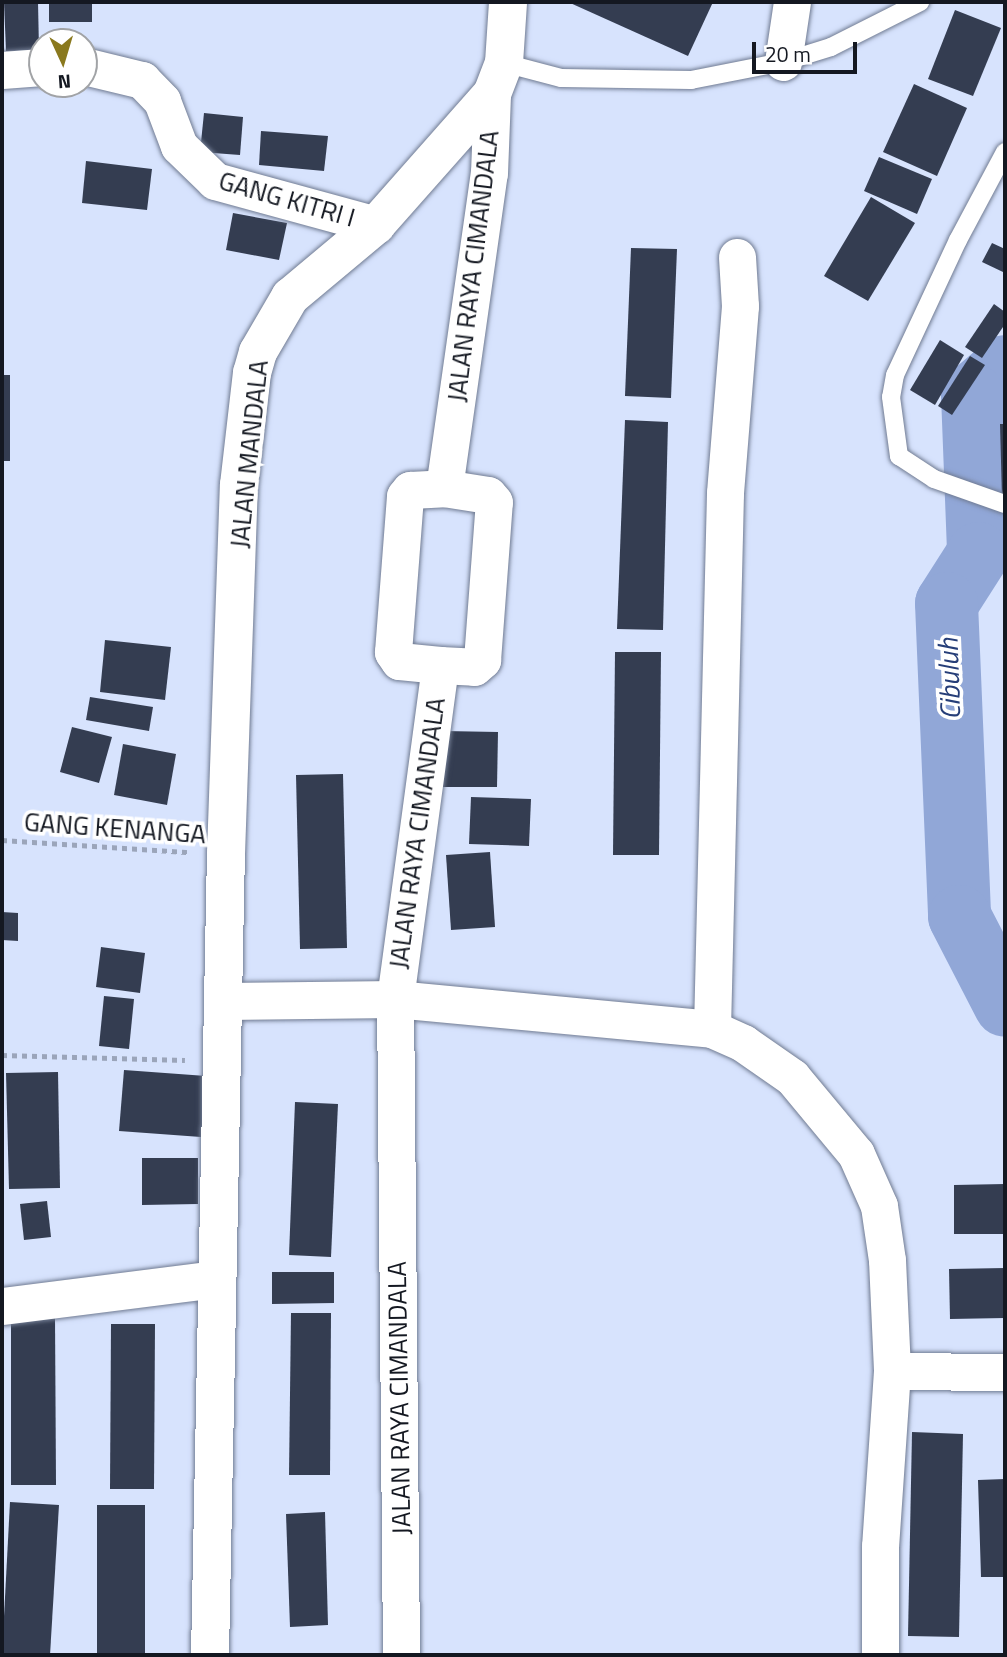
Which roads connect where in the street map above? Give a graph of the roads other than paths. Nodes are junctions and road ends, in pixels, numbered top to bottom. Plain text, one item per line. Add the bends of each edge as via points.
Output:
1 (508, 2) edge
2 (792, 2) edge
3 (920, 2) edge
4 (783, 62) junction
5 (28, 68) edge
6 (98, 69) edge
7 (2, 70) edge
8 (498, 79) junction
9 (1005, 152) edge
10 (376, 225) junction
11 (737, 257) dead end
12 (444, 488) junction
13 (1003, 503) edge
14 (440, 665) junction
15 (395, 999) junction
16 (225, 1000) junction
17 (712, 1029) junction
18 (216, 1279) junction
19 (2, 1306) edge
20 (892, 1371) junction
21 (1005, 1372) edge
22 (210, 1655) edge
23 (401, 1655) edge
24 (880, 1655) edge

1 - 8 street
2 - 4 street
3 - 4 lane via 831,47
4 - 8 lane via 691,80
5 - 7 street
6 - 10 street, GANG KITRI I via 142,80 162,101 179,146 215,181
8 - 10 street, JALAN MANDALA
8 - 12 street, JALAN RAYA CIMANDALA
9 - 13 lane via 895,375 891,397 899,456 961,489
10 - 16 street, JALAN MANDALA via 290,298 258,352 252,373 239,485
11 - 17 street via 740,306 725,493
12 - 14 street via 410,490 405,496 393,652 399,661
12 - 14 street, JALAN RAYA CIMANDALA via 488,495 495,508 482,660 474,667
14 - 15 street, JALAN RAYA CIMANDALA
15 - 16 street
15 - 17 street
15 - 23 street, JALAN RAYA CIMANDALA
16 - 18 street
17 - 20 street via 792,1077 856,1154 879,1206 887,1260
18 - 19 street
18 - 22 street
20 - 21 street
20 - 24 street via 880,1546

